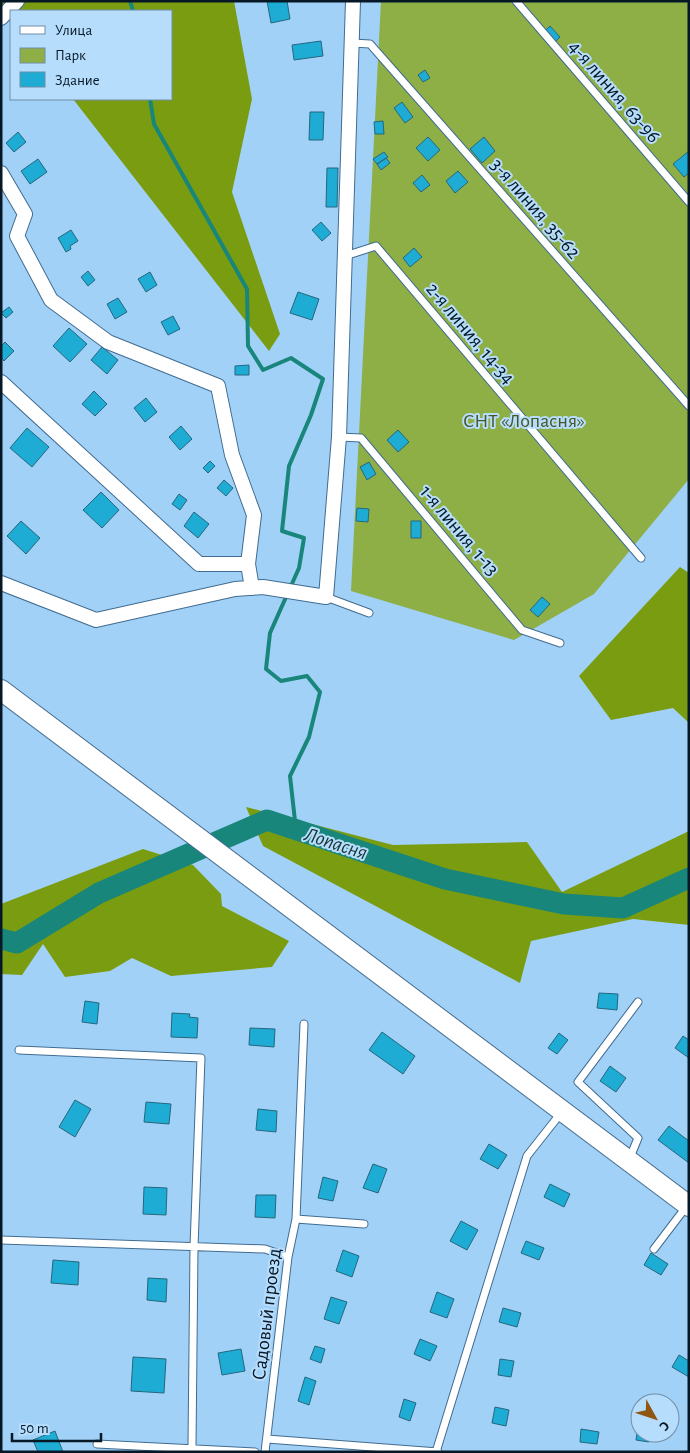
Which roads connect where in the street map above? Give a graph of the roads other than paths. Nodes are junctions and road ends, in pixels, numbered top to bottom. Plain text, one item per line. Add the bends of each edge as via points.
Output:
1 (17, 1) edge
2 (353, 1) edge
3 (516, 1) edge
4 (1, 18) edge
5 (352, 43) junction
6 (1, 173) edge
7 (689, 202) edge
8 (344, 256) junction
9 (1, 382) edge
10 (689, 406) edge
11 (339, 437) junction
12 (641, 558) dead end
13 (248, 564) junction
14 (1, 583) edge
15 (258, 587) junction
16 (326, 597) junction
17 (368, 613) dead end
18 (560, 643) dead end
19 (1, 690) edge
20 (638, 1002) dead end
21 (304, 1024) dead end
22 (19, 1050) dead end
23 (563, 1110) junction
24 (629, 1160) junction
25 (688, 1205) edge
26 (296, 1219) junction
27 (364, 1224) dead end
28 (1, 1240) edge
29 (194, 1247) junction
30 (654, 1248) dead end
31 (288, 1256) junction
32 (267, 1439) junction
33 (97, 1444) dead end
34 (192, 1447) junction
35 (349, 1448) edge
36 (255, 1452) edge
37 (265, 1452) edge
38 (437, 1452) edge

1 - 4 street
2 - 5 street
3 - 7 lane, 4-я линия, 63-96
5 - 8 street
5 - 10 lane, 3-я линия, 35-62 via 370,44
6 - 13 street via 26,214 17,236 51,300 108,342 218,386 232,455 254,515
8 - 11 street
8 - 12 lane, 2-я линия, 14-34 via 376,246
9 - 13 street via 199,564
11 - 16 street
11 - 18 lane, 1-я линия, 1-13 via 361,438 522,630
13 - 15 street
14 - 15 street via 96,620 235,589
15 - 16 street
16 - 17 lane
19 - 23 street
20 - 24 lane via 578,1082 638,1138
21 - 26 lane, Садовый проезд
22 - 29 lane via 201,1058
23 - 24 street
23 - 38 lane via 527,1156
24 - 25 street
25 - 30 lane
26 - 27 lane
26 - 31 lane, Садовый проезд
28 - 29 lane
29 - 31 lane via 265,1249
29 - 34 lane
31 - 32 lane, Садовый проезд
32 - 35 lane
32 - 37 lane, Садовый проезд
33 - 34 lane
34 - 36 lane
35 - 38 lane

